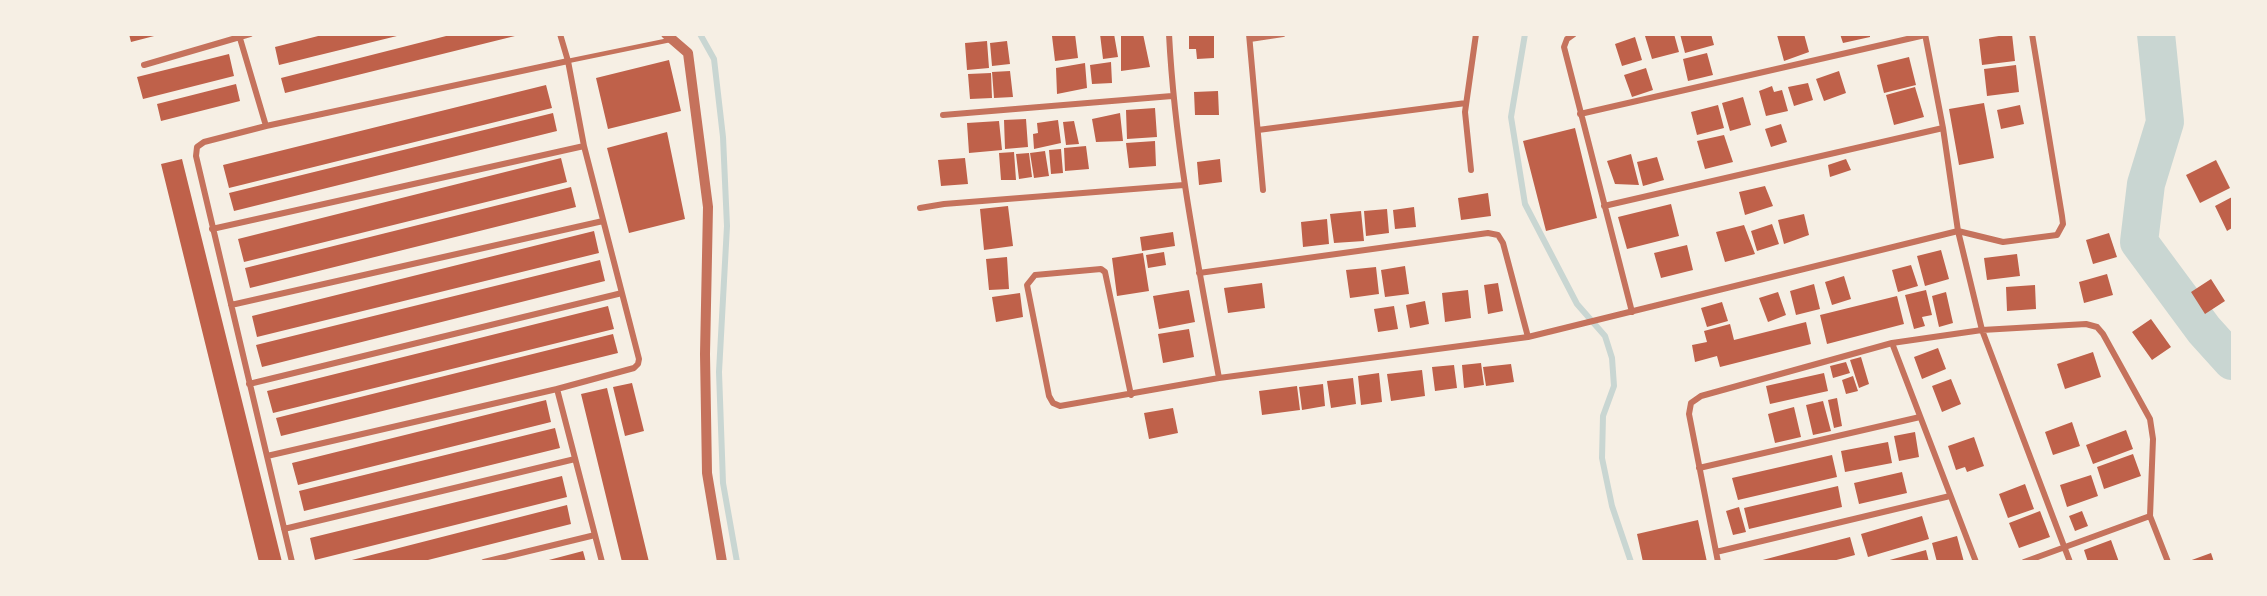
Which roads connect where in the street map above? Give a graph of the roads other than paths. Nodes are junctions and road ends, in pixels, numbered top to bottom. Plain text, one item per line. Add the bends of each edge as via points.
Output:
1 (250, 34) edge
2 (560, 34) edge
3 (1169, 34) edge
4 (1283, 34) edge
5 (1476, 34) edge
6 (1574, 34) edge
7 (2032, 34) edge
8 (1925, 35) edge
9 (239, 36) edge
10 (669, 37) edge
11 (1249, 37) edge
12 (568, 61) junction
13 (144, 65) dead end
14 (1172, 96) junction
15 (1466, 103) junction
16 (1580, 114) junction
17 (943, 115) dead end
18 (266, 126) junction
19 (1943, 128) junction
20 (1258, 130) junction
21 (584, 146) junction
22 (1471, 170) dead end
23 (1184, 185) junction
24 (1263, 190) dead end
25 (1605, 206) junction
26 (920, 208) dead end
27 (603, 221) junction
28 (212, 229) junction
29 (1958, 231) junction
30 (1199, 273) junction
31 (622, 293) junction
32 (231, 305) junction
33 (1632, 312) junction
34 (1983, 330) junction
35 (1528, 337) junction
36 (1892, 343) junction
37 (1219, 378) junction
38 (249, 384) junction
39 (557, 389) junction
40 (1131, 395) junction
41 (1920, 417) junction
42 (267, 456) junction
43 (575, 459) junction
44 (1699, 468) junction
45 (1950, 496) junction
46 (2150, 516) junction
47 (284, 529) junction
48 (595, 535) junction
49 (2064, 549) junction
50 (1716, 552) junction
51 (292, 561) edge
52 (484, 561) edge
53 (602, 561) edge
54 (722, 561) edge
55 (1718, 561) edge
56 (1976, 561) edge
57 (2024, 561) edge
58 (2070, 561) edge
59 (2168, 561) edge

1 - 9 street
2 - 12 street
3 - 14 street
4 - 11 street
5 - 15 street
6 - 16 street via 1564,47
7 - 29 street via 2062,216 2061,230 2047,238 2002,242
8 - 16 street
8 - 19 street
9 - 13 street
9 - 18 street
10 - 12 lane
10 - 54 street via 688,53 708,207 707,473
11 - 20 street
12 - 18 street
12 - 21 street
14 - 17 street
14 - 23 street
15 - 20 street
15 - 22 street
16 - 25 street
18 - 28 street via 197,147
19 - 25 street
19 - 29 street
20 - 24 street
21 - 27 street
21 - 28 street
23 - 26 street
23 - 30 street
25 - 33 street
27 - 31 street
27 - 32 street
28 - 32 street
29 - 33 street
29 - 34 street
30 - 35 street via 1488,233 1498,235 1503,243
30 - 37 street
31 - 38 street
31 - 39 street via 638,364
32 - 38 street
33 - 35 street
34 - 36 street
34 - 46 street via 2086,324 2097,327 2150,419
34 - 49 street
35 - 37 street
36 - 41 street
36 - 44 street via 1701,396 1691,403 1689,414
37 - 40 street
38 - 42 street
39 - 42 street
39 - 43 street
40 - 40 street via 1053,404 1027,285 1035,275 1101,269 1105,272
41 - 44 street
41 - 45 street
42 - 47 street
43 - 47 street
43 - 48 street
44 - 50 street
45 - 50 street
45 - 56 street
46 - 49 street
46 - 59 street
47 - 51 street
48 - 52 street
48 - 53 street
49 - 57 street
49 - 58 street
50 - 55 street

